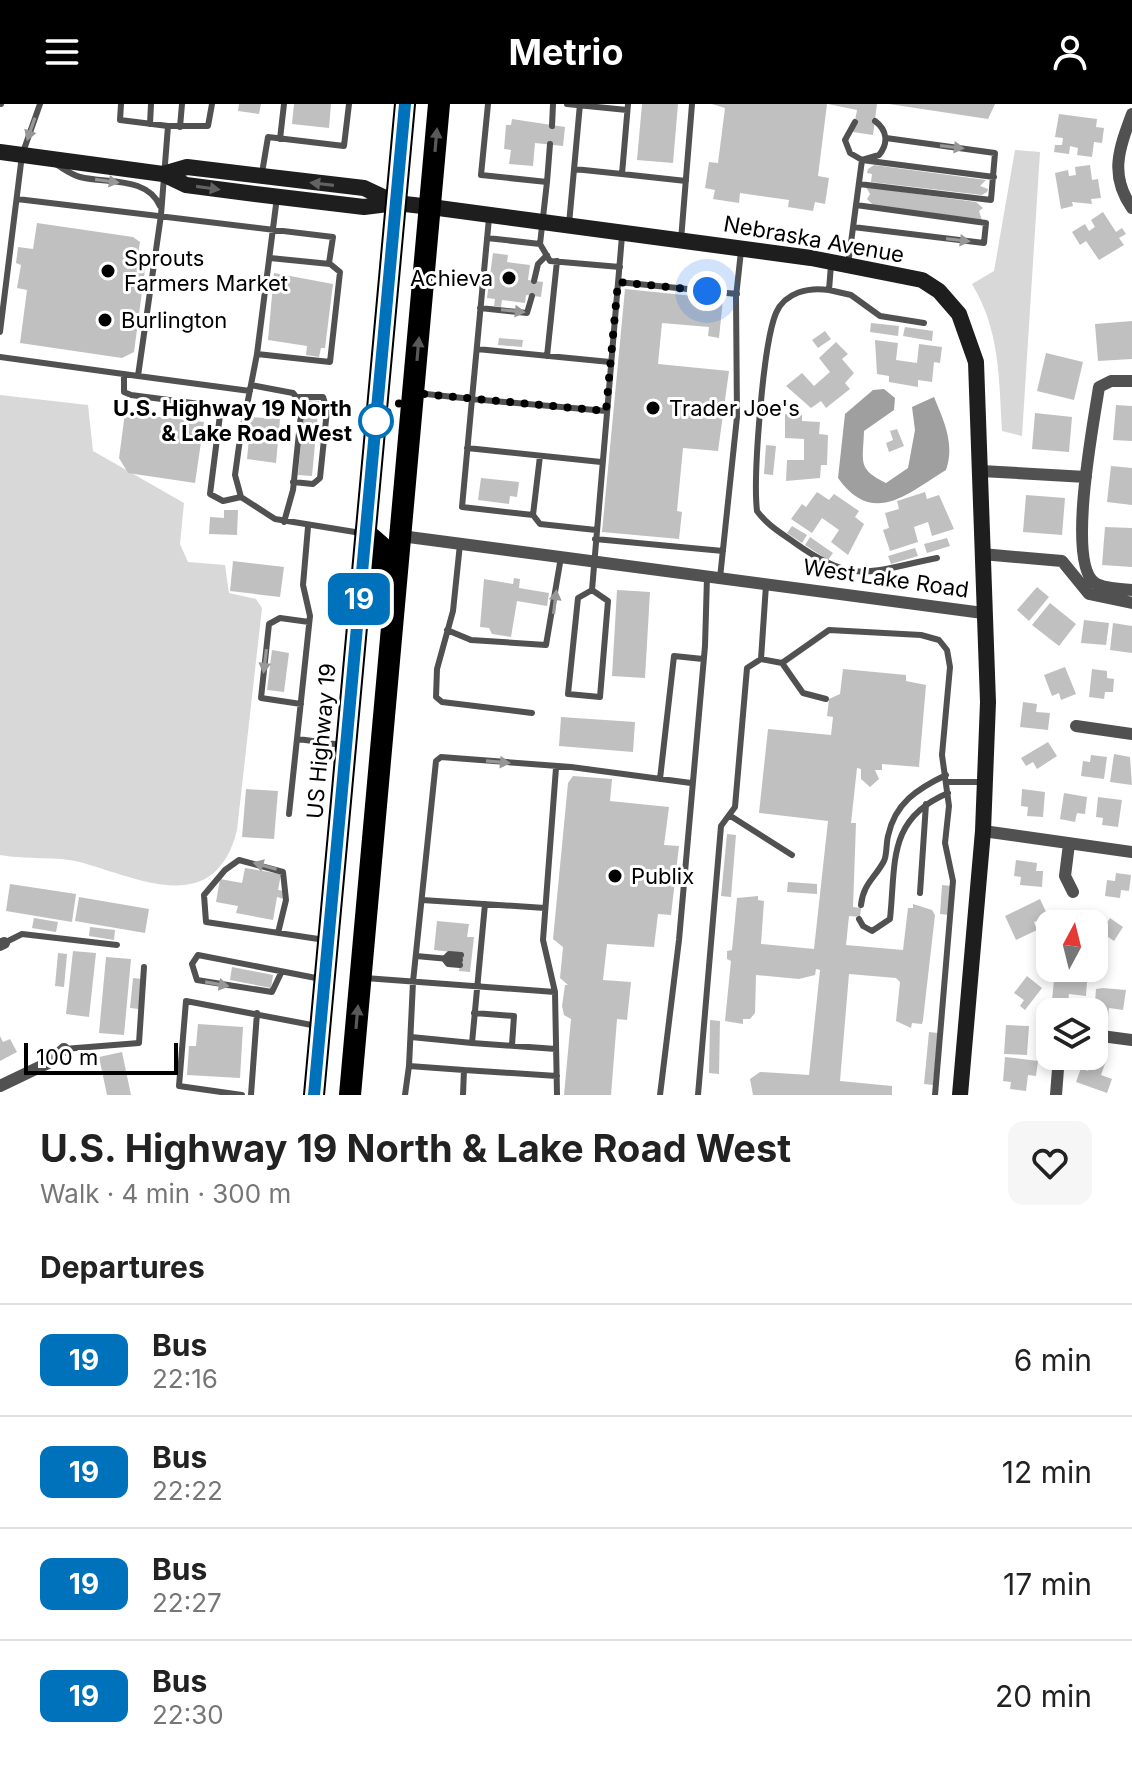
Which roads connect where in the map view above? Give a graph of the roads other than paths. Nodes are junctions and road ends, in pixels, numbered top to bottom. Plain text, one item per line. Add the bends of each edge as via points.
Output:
1 (40, 104) edge
2 (121, 104) edge
3 (151, 104) edge
4 (182, 104) edge
5 (212, 104) edge
6 (284, 104) edge
7 (349, 104) edge
8 (405, 104) edge
9 (439, 104) edge
10 (488, 104) edge
11 (553, 104) edge
12 (567, 104) edge
13 (692, 104) edge
14 (580, 105) edge
15 (628, 107) edge
16 (1132, 114) edge
17 (875, 121) dead end
18 (855, 122) dead end
19 (150, 124) junction
20 (168, 126) junction
21 (552, 126) dead end
22 (180, 127) junction
23 (886, 138) junction
24 (280, 139) junction
25 (550, 144) dead end
26 (0, 152) edge
27 (22, 155) junction
28 (47, 158) junction
29 (862, 160) junction
30 (574, 169) junction
31 (163, 174) junction
32 (622, 174) junction
33 (262, 176) junction
34 (994, 177) junction
35 (686, 181) junction
36 (547, 182) junction
37 (859, 184) junction
38 (277, 197) junction
39 (17, 199) junction
40 (396, 203) junction
41 (856, 205) junction
42 (431, 207) junction
43 (1132, 208) edge
44 (161, 212) junction
45 (489, 215) junction
46 (543, 222) junction
47 (569, 225) junction
48 (853, 227) junction
49 (274, 230) junction
50 (623, 232) junction
51 (487, 238) junction
52 (681, 240) junction
53 (540, 244) junction
54 (741, 248) junction
55 (547, 255) junction
56 (270, 258) junction
57 (557, 261) junction
58 (831, 262) junction
59 (330, 264) junction
60 (848, 265) junction
61 (620, 267) junction
62 (534, 281) dead end
63 (618, 282) junction
64 (829, 290) junction
65 (737, 294) junction
66 (532, 296) dead end
67 (480, 308) junction
68 (924, 323) dead end
69 (0, 332) edge
70 (477, 349) junction
71 (257, 354) junction
72 (547, 356) junction
73 (0, 357) edge
74 (610, 362) junction
75 (124, 374) junction
76 (138, 376) junction
77 (1132, 381) edge
78 (251, 388) junction
79 (413, 393) junction
80 (299, 397) junction
81 (472, 399) junction
82 (221, 407) junction
83 (246, 410) junction
84 (606, 411) junction
85 (467, 448) junction
86 (540, 456) junction
87 (601, 462) junction
88 (981, 471) junction
89 (1086, 477) junction
90 (293, 482) junction
91 (241, 497) junction
92 (533, 515) junction
93 (284, 522) junction
94 (308, 527) junction
95 (596, 530) junction
96 (365, 533) junction
97 (401, 536) junction
98 (595, 539) junction
99 (460, 544) junction
100 (723, 551) junction
101 (982, 554) junction
102 (561, 557) junction
103 (937, 558) dead end
104 (593, 561) junction
105 (714, 578) junction
106 (766, 585) junction
107 (592, 590) junction
108 (1132, 590) edge
109 (1132, 603) edge
110 (983, 613) junction
111 (309, 622) junction
112 (447, 630) junction
113 (703, 659) junction
114 (761, 659) junction
115 (782, 663) junction
116 (826, 699) dead end
117 (301, 704) junction
118 (532, 713) dead end
119 (1076, 726) dead end
120 (1132, 734) edge
121 (298, 739) junction
122 (346, 746) junction
123 (380, 767) junction
124 (556, 768) junction
125 (947, 778) junction
126 (660, 779) junction
127 (985, 782) junction
128 (691, 783) junction
129 (948, 793) junction
130 (926, 804) junction
131 (289, 814) dead end
132 (729, 815) junction
133 (983, 831) junction
134 (1069, 844) junction
135 (1132, 852) edge
136 (792, 855) dead end
137 (1073, 892) dead end
138 (920, 893) dead end
139 (422, 900) junction
140 (485, 904) junction
141 (861, 905) dead end
142 (545, 908) junction
143 (859, 919) dead end
144 (278, 933) junction
145 (328, 940) junction
146 (2, 944) edge
147 (117, 945) dead end
148 (416, 956) junction
149 (460, 960) dead end
150 (144, 967) dead end
151 (281, 973) junction
152 (361, 978) junction
153 (325, 979) junction
154 (413, 982) junction
155 (476, 986) junction
156 (555, 992) junction
157 (257, 1013) junction
158 (474, 1013) junction
159 (320, 1027) junction
160 (411, 1037) junction
161 (1108, 1037) edge
162 (1132, 1040) edge
163 (472, 1043) junction
164 (512, 1045) junction
165 (64, 1049) joint
166 (556, 1049) junction
167 (409, 1066) junction
168 (464, 1070) junction
169 (1058, 1070) edge
170 (557, 1076) junction
171 (0, 1086) edge
172 (242, 1095) edge
173 (251, 1095) edge
174 (314, 1095) edge
175 (327, 1095) edge
176 (350, 1095) edge
177 (405, 1095) edge
178 (463, 1095) edge
179 (557, 1095) edge
180 (660, 1095) edge
181 (698, 1095) edge
182 (935, 1095) edge
183 (960, 1095) edge
184 (1056, 1095) edge

1 -> 27 lane
2 - 19 lane via 120,120
3 - 19 lane
4 - 22 lane
5 - 22 lane via 208,126
6 - 24 lane
7 - 24 lane via 344,146
8 - 40 highway, US Highway 19
42 -> 9 highway
10 - 36 lane via 481,175
11 - 21 lane
12 - 14 lane
13 - 35 lane
14 - 15 lane
14 - 30 lane
15 - 32 lane
16 - 43 street via 1116,167 1121,192
17 - 23 lane
18 - 29 lane via 845,140 850,153
19 - 20 lane
20 - 22 lane
20 - 31 lane
23 - 29 lane via 879,155
23 -> 34 lane via 995,153
24 - 33 lane via 268,137
25 - 36 lane
26 - 27 street, Nebraska Avenue
27 - 28 street, Nebraska Avenue
27 - 39 lane
28 - 31 street, Nebraska Avenue
28 -> 44 lane via 76,177 149,190
29 - 34 lane
29 - 37 lane
30 - 32 lane
30 - 47 lane
31 - 33 street, Nebraska Avenue via 187,167
31 -> 38 street, Nebraska Avenue via 186,185
31 - 44 lane
32 - 35 lane
40 -> 33 street, Nebraska Avenue via 364,188
34 - 37 lane via 991,200
35 - 52 lane
36 - 46 lane
37 - 41 lane
38 - 40 street, Nebraska Avenue via 364,207
38 - 49 lane
39 - 44 lane
39 - 69 lane
40 - 42 street, Nebraska Avenue
40 - 96 highway, US Highway 19
41 - 48 lane
48 -> 41 lane via 984,243 986,223
42 - 45 street, Nebraska Avenue
79 -> 42 highway
44 - 49 lane
44 - 76 lane
45 - 46 street, Nebraska Avenue
45 - 51 lane
46 - 47 street, Nebraska Avenue
46 - 53 lane
47 - 50 street, Nebraska Avenue
48 - 60 lane
49 - 56 lane
49 - 59 lane via 333,237
50 - 52 street, Nebraska Avenue
50 - 61 lane
51 - 53 lane
51 - 67 lane
52 - 54 street, Nebraska Avenue
53 - 55 lane
54 - 58 street, Nebraska Avenue
54 - 65 lane
55 - 57 lane
55 - 62 lane via 538,264
56 - 59 lane
56 - 71 lane
57 - 61 lane
57 - 72 lane
58 - 60 street, Nebraska Avenue
58 - 64 lane
59 - 71 lane via 340,272 330,362
60 - 88 street, Nebraska Avenue via 922,280 959,314 976,362
61 - 63 lane
63 - 65 lane
63 - 74 lane
64 - 68 lane via 851,295 880,316
64 - 103 lane via 812,287 777,311 766,361 757,511 766,523 836,570 863,573
65 - 100 lane via 737,417
67 -> 66 lane via 527,313
67 - 70 lane
70 - 72 lane
70 - 81 lane
71 - 78 lane
72 - 74 lane
73 - 75 lane
74 - 84 lane
75 - 76 lane
75 - 82 lane via 124,392 131,395
76 - 78 lane
77 - 89 street via 1099,387
78 - 80 lane
78 - 83 lane
79 - 81 lane
79 - 97 highway
80 - 90 lane
80 - 90 lane via 323,397 327,410 320,478 313,484
81 - 84 lane
81 - 85 lane
82 - 83 lane
82 - 91 lane via 210,494 223,501
83 - 91 lane via 235,475
84 - 87 lane
85 - 86 lane
85 - 92 lane via 462,507
86 - 87 lane
86 - 92 lane
87 - 95 lane
88 - 89 street
88 - 101 street, Nebraska Avenue
89 - 108 street via 1083,563 1088,576 1097,585
90 - 93 lane
91 - 93 lane
92 - 95 lane via 540,524
93 - 94 lane
94 - 96 lane
94 - 111 lane via 303,585
95 - 98 lane
96 - 122 highway, US Highway 19
96 - 123 highway via 381,547 384,575 372,710
97 - 99 street, West Lake Road
97 - 123 highway
98 - 100 lane
98 - 104 lane
99 - 102 street, West Lake Road
99 - 112 lane
100 - 105 lane
101 - 109 street via 1062,561 1089,594
101 - 110 street, Nebraska Avenue
102 - 104 street, West Lake Road
112 -> 102 lane via 471,640 546,645
104 - 105 street, West Lake Road
104 - 107 lane
105 - 106 street, West Lake Road
105 - 113 lane
106 - 110 street, West Lake Road
106 - 114 lane
107 - 107 lane via 578,598 568,694 600,697 608,601
110 - 127 street, West Lake Road
111 - 117 lane
111 -> 117 lane via 280,618 269,624 261,698
112 - 118 lane via 436,697
113 - 126 lane via 674,656
113 - 128 lane
114 - 115 lane
114 - 132 lane via 747,668 735,807
115 - 116 lane via 803,693
115 - 125 lane via 829,630 939,640 950,667 942,755
117 - 121 lane
119 - 120 street
121 - 122 lane
121 - 131 lane
122 - 145 highway, US Highway 19
123 - 152 highway
124 - 126 lane
139 -> 124 lane via 436,761 441,757
124 - 142 lane
125 - 127 lane
125 - 129 lane
125 - 141 lane via 912,794 900,806 884,861 862,890
126 - 128 lane
127 - 133 street, West Lake Road
128 - 180 lane
129 - 130 lane
129 - 182 lane via 945,843 953,881
130 - 138 lane
130 - 143 lane via 903,827 892,876 890,919 872,931
132 - 136 lane
132 - 181 lane via 721,826
133 - 134 street
133 - 183 street, West Lake Road
134 - 135 street
134 - 137 street via 1065,876
139 - 140 lane
139 - 148 lane
140 - 142 lane
140 - 155 lane
142 - 156 lane via 543,940
144 -> 144 lane via 287,890 283,872 239,860 204,895 206,922
144 - 145 lane
145 - 153 highway, US Highway 19
146 - 147 lane via 22,934
148 - 149 lane via 444,959 449,954
148 - 154 lane
150 - 165 lane via 139,1043
151 -> 151 lane via 274,967 198,955 192,964 197,980 272,992
151 - 153 lane
152 - 154 lane
176 -> 152 highway
153 - 159 highway, US Highway 19
154 - 155 lane
154 - 160 lane
155 - 156 lane
155 - 158 lane
156 - 166 lane
157 - 159 lane
157 - 172 lane via 186,1001 179,1086
157 - 173 lane
158 - 163 lane
158 - 164 lane via 514,1016
159 - 174 highway, US Highway 19
159 - 175 highway
160 - 163 lane
160 - 167 lane
161 - 162 street
163 - 164 lane
164 - 166 lane
165 - 171 street via 48,1063
166 - 170 lane
167 - 168 lane
167 - 177 lane
168 - 170 lane
168 - 178 lane
169 - 184 street
170 - 179 lane

